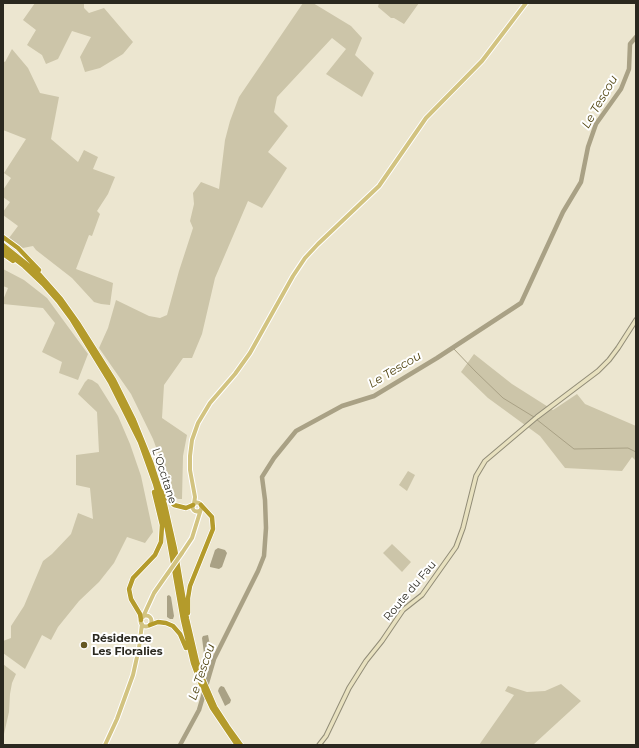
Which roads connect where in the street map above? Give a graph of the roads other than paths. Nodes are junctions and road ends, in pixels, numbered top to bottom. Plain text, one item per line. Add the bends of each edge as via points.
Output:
1 (526, 3) edge
2 (3, 236) edge
3 (3, 245) edge
4 (3, 250) edge
5 (3, 254) edge
6 (43, 284) junction
7 (53, 289) junction
8 (636, 320) edge
9 (150, 462) junction
10 (194, 491) junction
11 (194, 506) junction
12 (201, 506) junction
13 (196, 524) junction
14 (148, 606) junction
15 (150, 617) junction
16 (142, 620) junction
17 (149, 625) junction
18 (142, 634) junction
19 (191, 643) junction
20 (199, 676) junction
21 (208, 697) junction
22 (105, 745) edge
23 (237, 745) edge
24 (241, 745) edge
25 (318, 745) edge

1 - 10 main road via 482,61 424,121 379,186 318,244 293,276 250,353 236,374 210,403 198,423 190,456
2 - 7 highway via 26,256
3 - 7 highway, L'Occitane
4 - 6 highway, L'Occitane
5 - 6 highway
6 - 9 highway, L'Occitane via 72,320 110,382
7 - 9 highway, L'Occitane via 114,380 134,420
8 - 25 street, Route du Fau via 618,348 598,371 485,461 476,476 456,547 422,595 403,610 369,656 348,688 326,736
9 - 11 highway via 165,494 174,505 183,508
9 - 16 highway via 163,532 155,555 135,575 130,586 131,599
9 - 19 highway, L'Occitane via 171,528
9 - 20 highway, L'Occitane via 167,529 188,644
10 - 11 main road
10 - 12 main road
11 - 12 main road via 197,502
11 - 12 main road via 198,511
11 - 13 main road
12 - 13 main road
12 - 19 highway via 210,514 214,525 188,592
13 - 14 main road, bridge via 192,538 154,593
14 - 15 main road
14 - 16 main road
15 - 16 main road
15 - 17 main road via 152,620
16 - 17 main road via 145,626
16 - 18 main road
17 - 18 main road
17 - 20 highway via 166,623 177,629
18 - 22 main road via 133,675
19 - 20 highway, L'Occitane
20 - 21 highway, L'Occitane
20 - 21 highway, L'Occitane
21 - 23 highway, L'Occitane via 218,719
21 - 24 highway, L'Occitane

